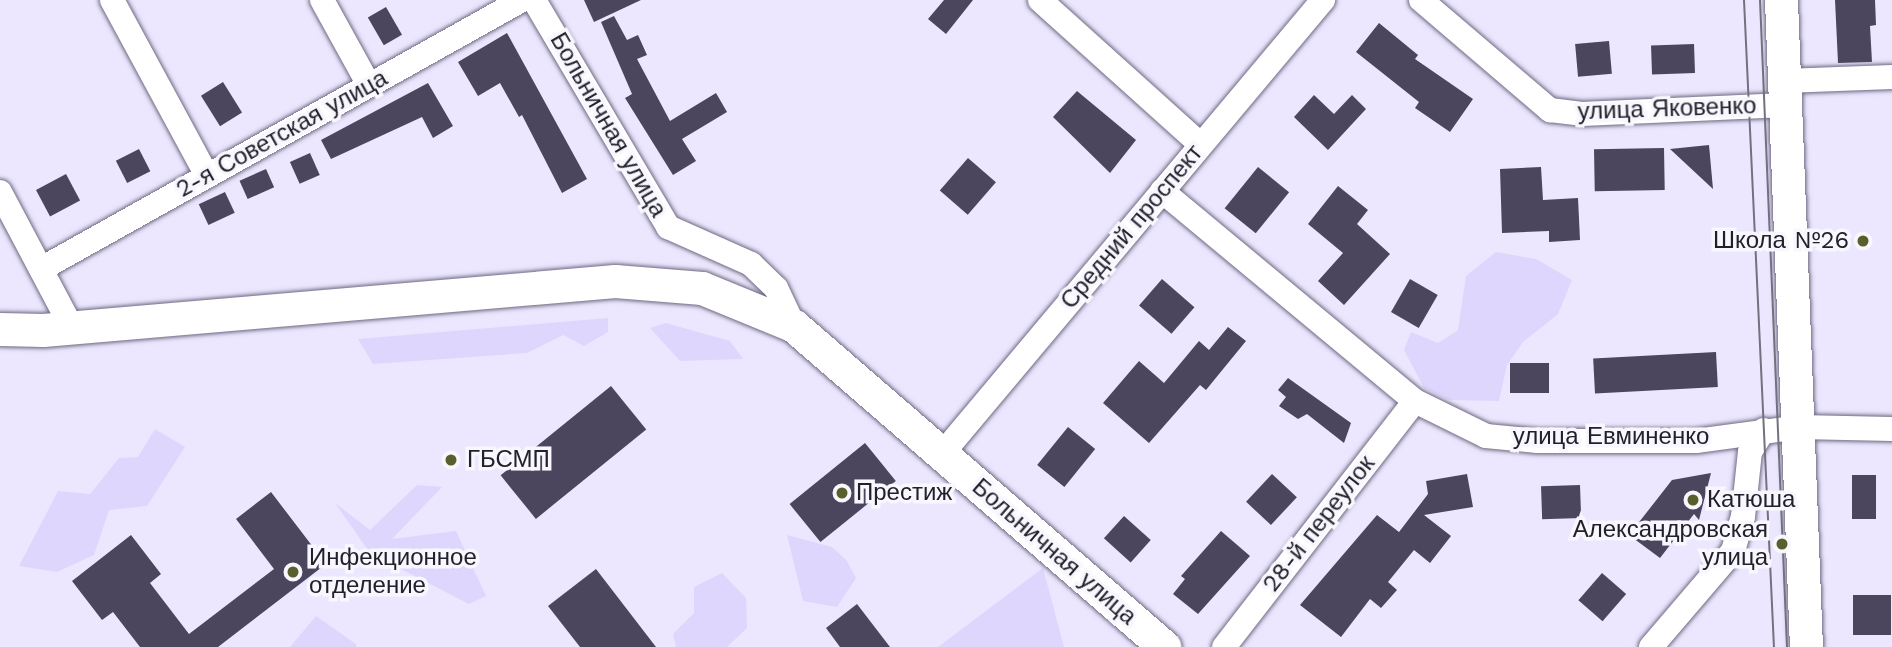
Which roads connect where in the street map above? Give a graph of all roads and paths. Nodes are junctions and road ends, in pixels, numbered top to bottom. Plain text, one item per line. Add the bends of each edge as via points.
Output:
1 (112, 0) edge
2 (322, 0) edge
3 (522, 0) edge
4 (534, 0) edge
5 (1040, 0) edge
6 (1323, 0) edge
7 (1421, 0) edge
8 (1781, 0) edge
9 (1892, 77) edge
10 (369, 85) junction
11 (1785, 93) junction
12 (1200, 144) junction
13 (207, 176) junction
14 (1162, 191) junction
15 (0, 192) edge
16 (41, 269) junction
17 (794, 326) junction
18 (72, 328) junction
19 (0, 329) edge
20 (1415, 401) junction
21 (1799, 427) junction
22 (1892, 429) edge
23 (1764, 430) junction
24 (942, 454) junction
25 (1164, 647) edge
26 (1224, 647) edge
27 (1651, 647) edge
28 (1806, 647) edge

1 - 13 street
2 - 10 street
3 - 10 street, 2-я Советская улица
4 - 17 street, Больничная улица via 668,227 751,264 776,288
5 - 12 street
6 - 12 street, Средний проспект
7 - 11 street, улица Яковенко via 1550,110 1582,114
8 - 11 main road
9 - 11 street, улица Яковенко
10 - 13 street, 2-я Советская улица
11 - 21 main road
12 - 14 street, Средний проспект
13 - 16 street, 2-я Советская улица
14 - 20 street, улица Евминенко
14 - 24 street, Средний проспект
15 - 16 street
16 - 18 street
17 - 18 main road via 702,288 615,281
17 - 24 main road, Больничная улица
18 - 19 main road
20 - 23 street, улица Евминенко via 1486,436 1538,441 1696,441
20 - 26 street, 28-й переулок
21 - 22 street, улица Евминенко
21 - 23 street, улица Евминенко
21 - 28 main road
23 - 27 street via 1750,452 1734,551
24 - 25 main road, Больничная улица

